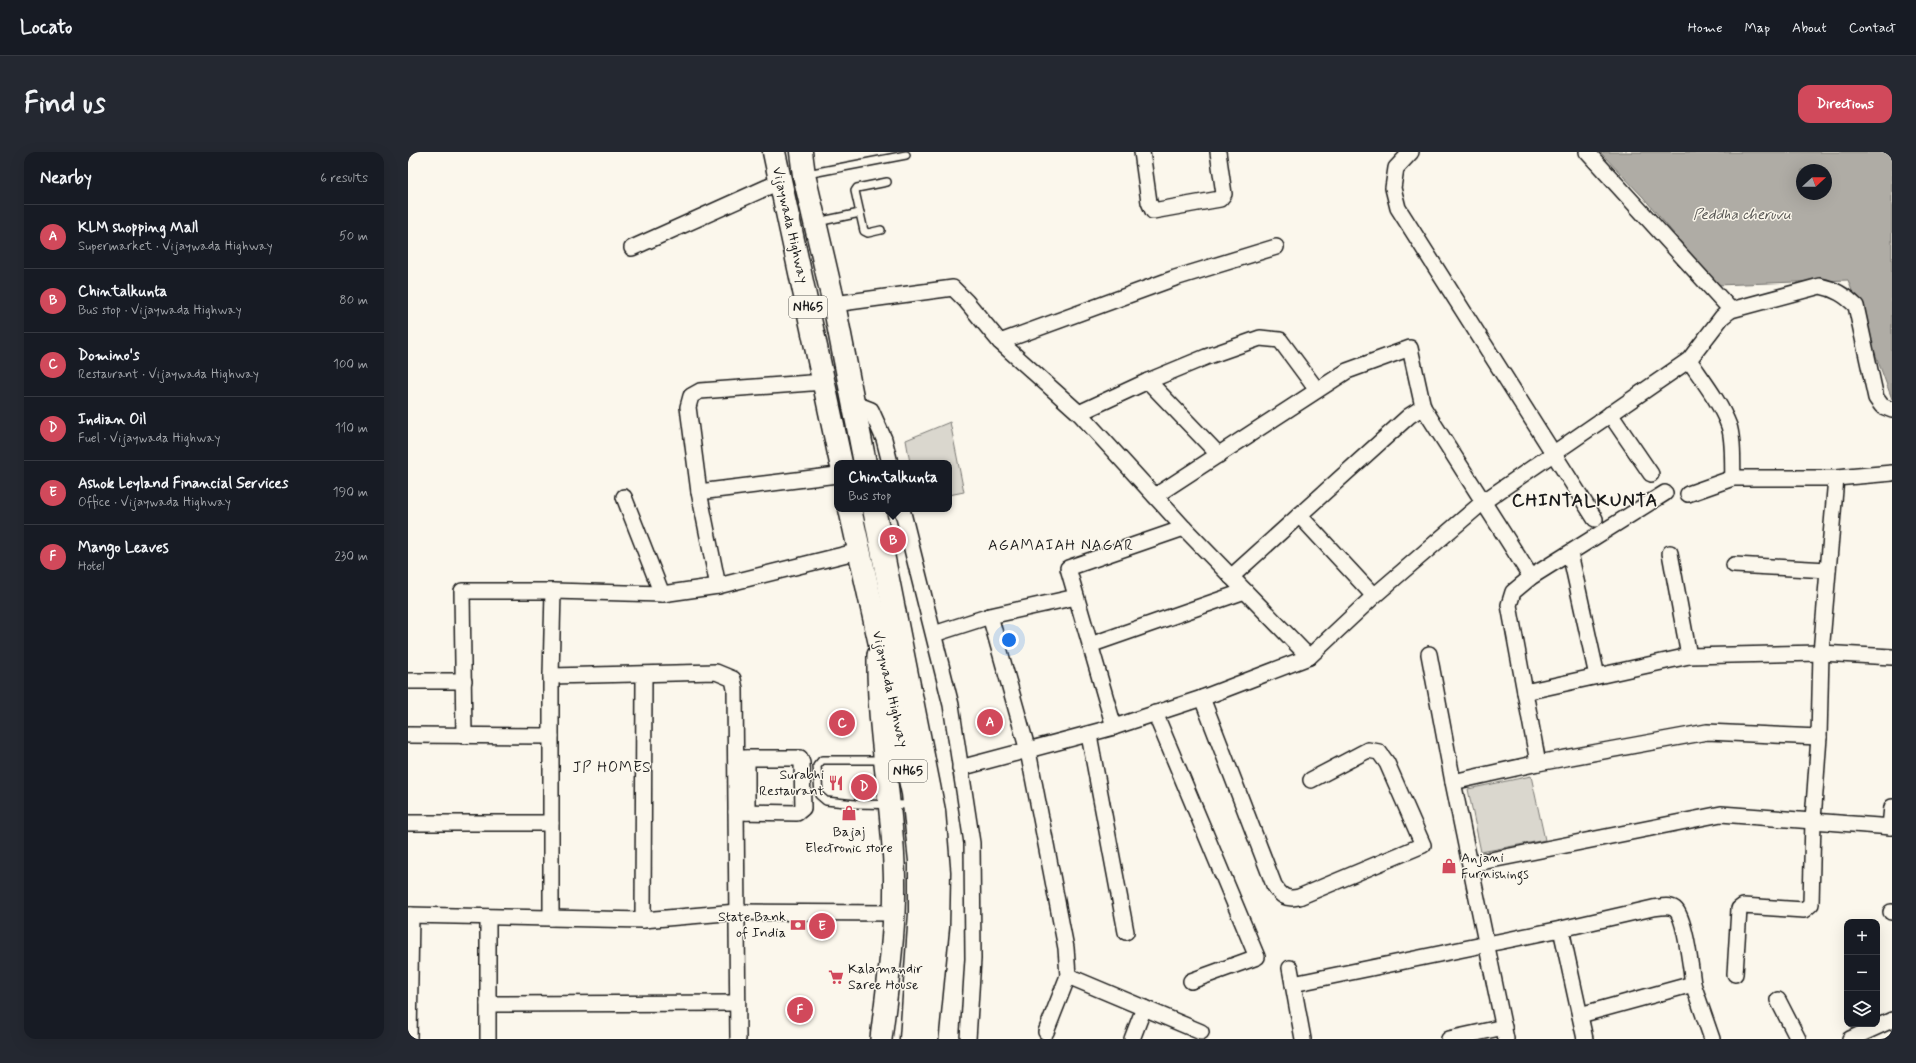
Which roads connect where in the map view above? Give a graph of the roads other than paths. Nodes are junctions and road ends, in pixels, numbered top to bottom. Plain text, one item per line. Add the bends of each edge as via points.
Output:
1 (774, 152) edge
2 (801, 152) edge
3 (1218, 152) edge
4 (1411, 152) edge
5 (1587, 152) edge
6 (1145, 153) edge
7 (906, 155) dead end
8 (804, 175) junction
9 (779, 182) junction
10 (887, 182) dead end
11 (860, 213) junction
12 (815, 223) junction
13 (881, 230) dead end
14 (1276, 247) dead end
15 (632, 248) dead end
16 (824, 264) junction
17 (800, 269) junction
18 (834, 304) junction
19 (1731, 310) junction
20 (1000, 342) junction
21 (1690, 360) junction
22 (1148, 381) junction
23 (824, 382) junction
24 (1317, 390) junction
25 (853, 403) junction
26 (1423, 407) junction
27 (1892, 410) edge
28 (1079, 413) junction
29 (1610, 414) junction
30 (1552, 454) junction
31 (1219, 455) junction
32 (840, 460) edge
33 (864, 460) edge
34 (889, 460) edge
35 (1892, 473) edge
36 (1651, 474) dead end
37 (834, 475) edge
38 (1733, 478) junction
39 (1836, 478) junction
40 (699, 492) junction
41 (1665, 493) dead end
42 (1688, 494) dead end
43 (1155, 496) junction
44 (624, 497) dead end
45 (1483, 502) junction
46 (851, 512) edge
47 (875, 512) edge
48 (903, 512) edge
49 (1299, 515) junction
50 (1595, 519) dead end
51 (1184, 528) junction
52 (859, 551) junction
53 (1570, 553) junction
54 (1670, 553) dead end
55 (1734, 565) dead end
56 (1828, 570) junction
57 (1231, 577) junction
58 (1531, 577) junction
59 (718, 586) junction
60 (553, 591) junction
61 (1245, 591) junction
62 (662, 594) junction
63 (1374, 596) junction
64 (1076, 597) junction
65 (990, 616) junction
66 (934, 634) junction
67 (1090, 645) junction
68 (1821, 653) junction
69 (1429, 654) dead end
70 (1689, 656) junction
71 (1892, 656) edge
72 (1309, 657) junction
73 (644, 675) junction
74 (551, 676) junction
75 (1597, 676) junction
76 (408, 681) edge
77 (464, 681) junction
78 (1525, 692) junction
79 (1202, 698) junction
80 (1155, 713) junction
81 (1114, 727) junction
82 (408, 735) edge
83 (1089, 735) junction
84 (464, 736) junction
85 (551, 736) junction
86 (1818, 737) junction
87 (1028, 751) junction
88 (741, 758) junction
89 (894, 760) junction
90 (1538, 763) junction
91 (960, 768) junction
92 (1312, 780) dead end
93 (1453, 782) junction
94 (888, 804) junction
95 (914, 806) junction
96 (1892, 807) edge
97 (741, 812) junction
98 (1813, 820) junction
99 (408, 823) edge
100 (551, 823) junction
101 (1891, 827) edge
102 (1471, 864) junction
103 (737, 912) junction
104 (895, 913) junction
105 (409, 915) edge
106 (488, 916) junction
107 (551, 918) junction
108 (643, 920) junction
109 (1561, 929) junction
110 (1126, 932) dead end
111 (1487, 943) junction
112 (1290, 968) dead end
113 (1735, 974) dead end
114 (1068, 976) junction
115 (1191, 981) dead end
116 (1293, 984) junction
117 (1693, 984) junction
118 (1778, 1000) dead end
119 (737, 1003) junction
120 (488, 1004) junction
121 (1144, 1008) junction
122 (409, 1011) edge
123 (1580, 1014) junction
124 (1892, 1020) edge
125 (1046, 1032) dead end
126 (1201, 1032) dead end
127 (1505, 1033) edge
128 (410, 1039) edge
129 (488, 1039) edge
130 (738, 1039) edge
131 (881, 1039) edge
132 (911, 1039) edge
133 (927, 1039) edge
134 (968, 1039) edge
135 (1132, 1039) edge
136 (1303, 1039) edge
137 (1449, 1039) edge
138 (1585, 1039) edge
139 (1712, 1039) edge
140 (1798, 1039) edge
141 (1850, 1039) edge

1 - 9 highway, Vijaywada Highway / NH65
2 - 8 highway, Vijaywada Highway / NH65
3 - 6 street via 1224,194 1220,199 1153,211 1149,202
4 - 30 street via 1396,168 1392,188 1398,208
5 - 19 street
7 - 8 lane
8 - 12 highway, Vijaywada Highway / NH65
9 - 15 street
9 - 17 highway, Vijaywada Highway / NH65
10 - 11 lane via 856,188
11 - 12 lane
11 - 13 lane via 866,233
12 - 16 highway, Vijaywada Highway / NH65
14 - 20 street via 1175,278
16 - 17 highway
16 - 18 highway, Vijaywada Highway / NH65
17 - 23 highway, Vijaywada Highway / NH65
18 - 20 street via 953,288
18 - 25 highway, Vijaywada Highway / NH65
19 - 21 street via 1722,316
19 - 27 street via 1820,286 1832,288 1845,296 1856,306 1876,398 1882,406
20 - 28 street
21 - 29 street
21 - 38 street via 1729,427
22 - 24 street via 1260,338 1280,340
22 - 28 street
22 - 31 street
23 - 32 highway, Vijaywada Highway / NH65
23 - 40 street via 700,391 691,396 688,407
24 - 26 street via 1347,371 1410,348
24 - 31 street
25 - 33 highway, Vijaywada Highway / NH65
25 - 34 street via 871,410 884,439
26 - 45 street
26 - 49 street via 1409,416
28 - 43 street
29 - 30 street
29 - 36 street
30 - 45 street
30 - 50 street
31 - 43 street
35 - 39 street
37 - 40 street
38 - 39 street
38 - 42 street
39 - 56 street
40 - 59 street
41 - 53 street
43 - 51 street
44 - 62 street
45 - 58 street
45 - 63 street
46 - 52 highway, Vijaywada Highway / NH65
47 - 133 highway, Vijaywada Highway / NH65 via 934,811 939,872 938,927
48 - 66 street
49 - 57 street
49 - 63 street
51 - 57 street
51 - 64 street via 1068,568
52 - 59 street
52 - 89 highway, Vijaywada Highway / NH65 via 878,639
53 - 58 street
53 - 75 street
54 - 70 street
55 - 56 street
56 - 68 street
57 - 61 street
58 - 78 street via 1513,592 1509,606
59 - 62 street
60 - 62 street
60 - 74 street
60 - 77 street via 462,591
61 - 67 street
61 - 72 street
63 - 72 street
64 - 65 street
64 - 67 street
65 - 66 street
65 - 87 street
66 - 91 street via 951,705
67 - 81 street
68 - 70 street
68 - 71 street
68 - 86 street
69 - 93 street
70 - 75 street
72 - 79 street
73 - 74 street
73 - 88 street via 716,672 733,679
73 - 108 street
74 - 85 street
75 - 78 street
76 - 77 street
77 - 84 street
78 - 90 street
79 - 80 street
79 - 92 street via 1274,885 1281,896 1291,899 1299,897 1423,846 1387,763 1379,752 1368,750
80 - 81 street
80 - 115 street via 1257,957
81 - 83 street
82 - 84 street
83 - 87 street
83 - 110 street
84 - 85 street
85 - 100 street
86 - 90 street via 1707,732
86 - 98 street
87 - 91 street
87 - 114 street via 1066,948
88 - 97 street
88 - 97 street via 800,758 803,808 797,813
89 - 94 street
89 - 94 lane via 822,760 817,766 819,795 826,801
89 - 95 highway, Vijaywada Highway / NH65
90 - 93 street
91 - 134 street via 972,843 973,959
93 - 102 street
94 - 95 lane
94 - 104 street via 894,863
95 - 132 highway, Vijaywada Highway / NH65 via 920,861 920,913
96 - 101 street
97 - 103 street
98 - 101 street
98 - 102 street via 1722,814
98 - 113 street via 1811,904 1804,910 1743,906 1739,909
99 - 100 street
100 - 107 street
102 - 111 street
103 - 104 street
103 - 108 street
103 - 119 street
104 - 131 street
105 - 106 street
105 - 122 street
106 - 107 street
106 - 120 street
107 - 108 street
109 - 111 street
109 - 117 street via 1668,906 1676,910 1682,919
109 - 123 street
111 - 116 street
111 - 127 street
112 - 116 street
114 - 121 street
114 - 125 street
116 - 136 street
117 - 123 street
117 - 139 street
118 - 140 street
119 - 120 street
119 - 130 street
120 - 129 street
121 - 126 street
121 - 135 street
122 - 128 street
123 - 138 street
124 - 141 street
127 - 137 street

